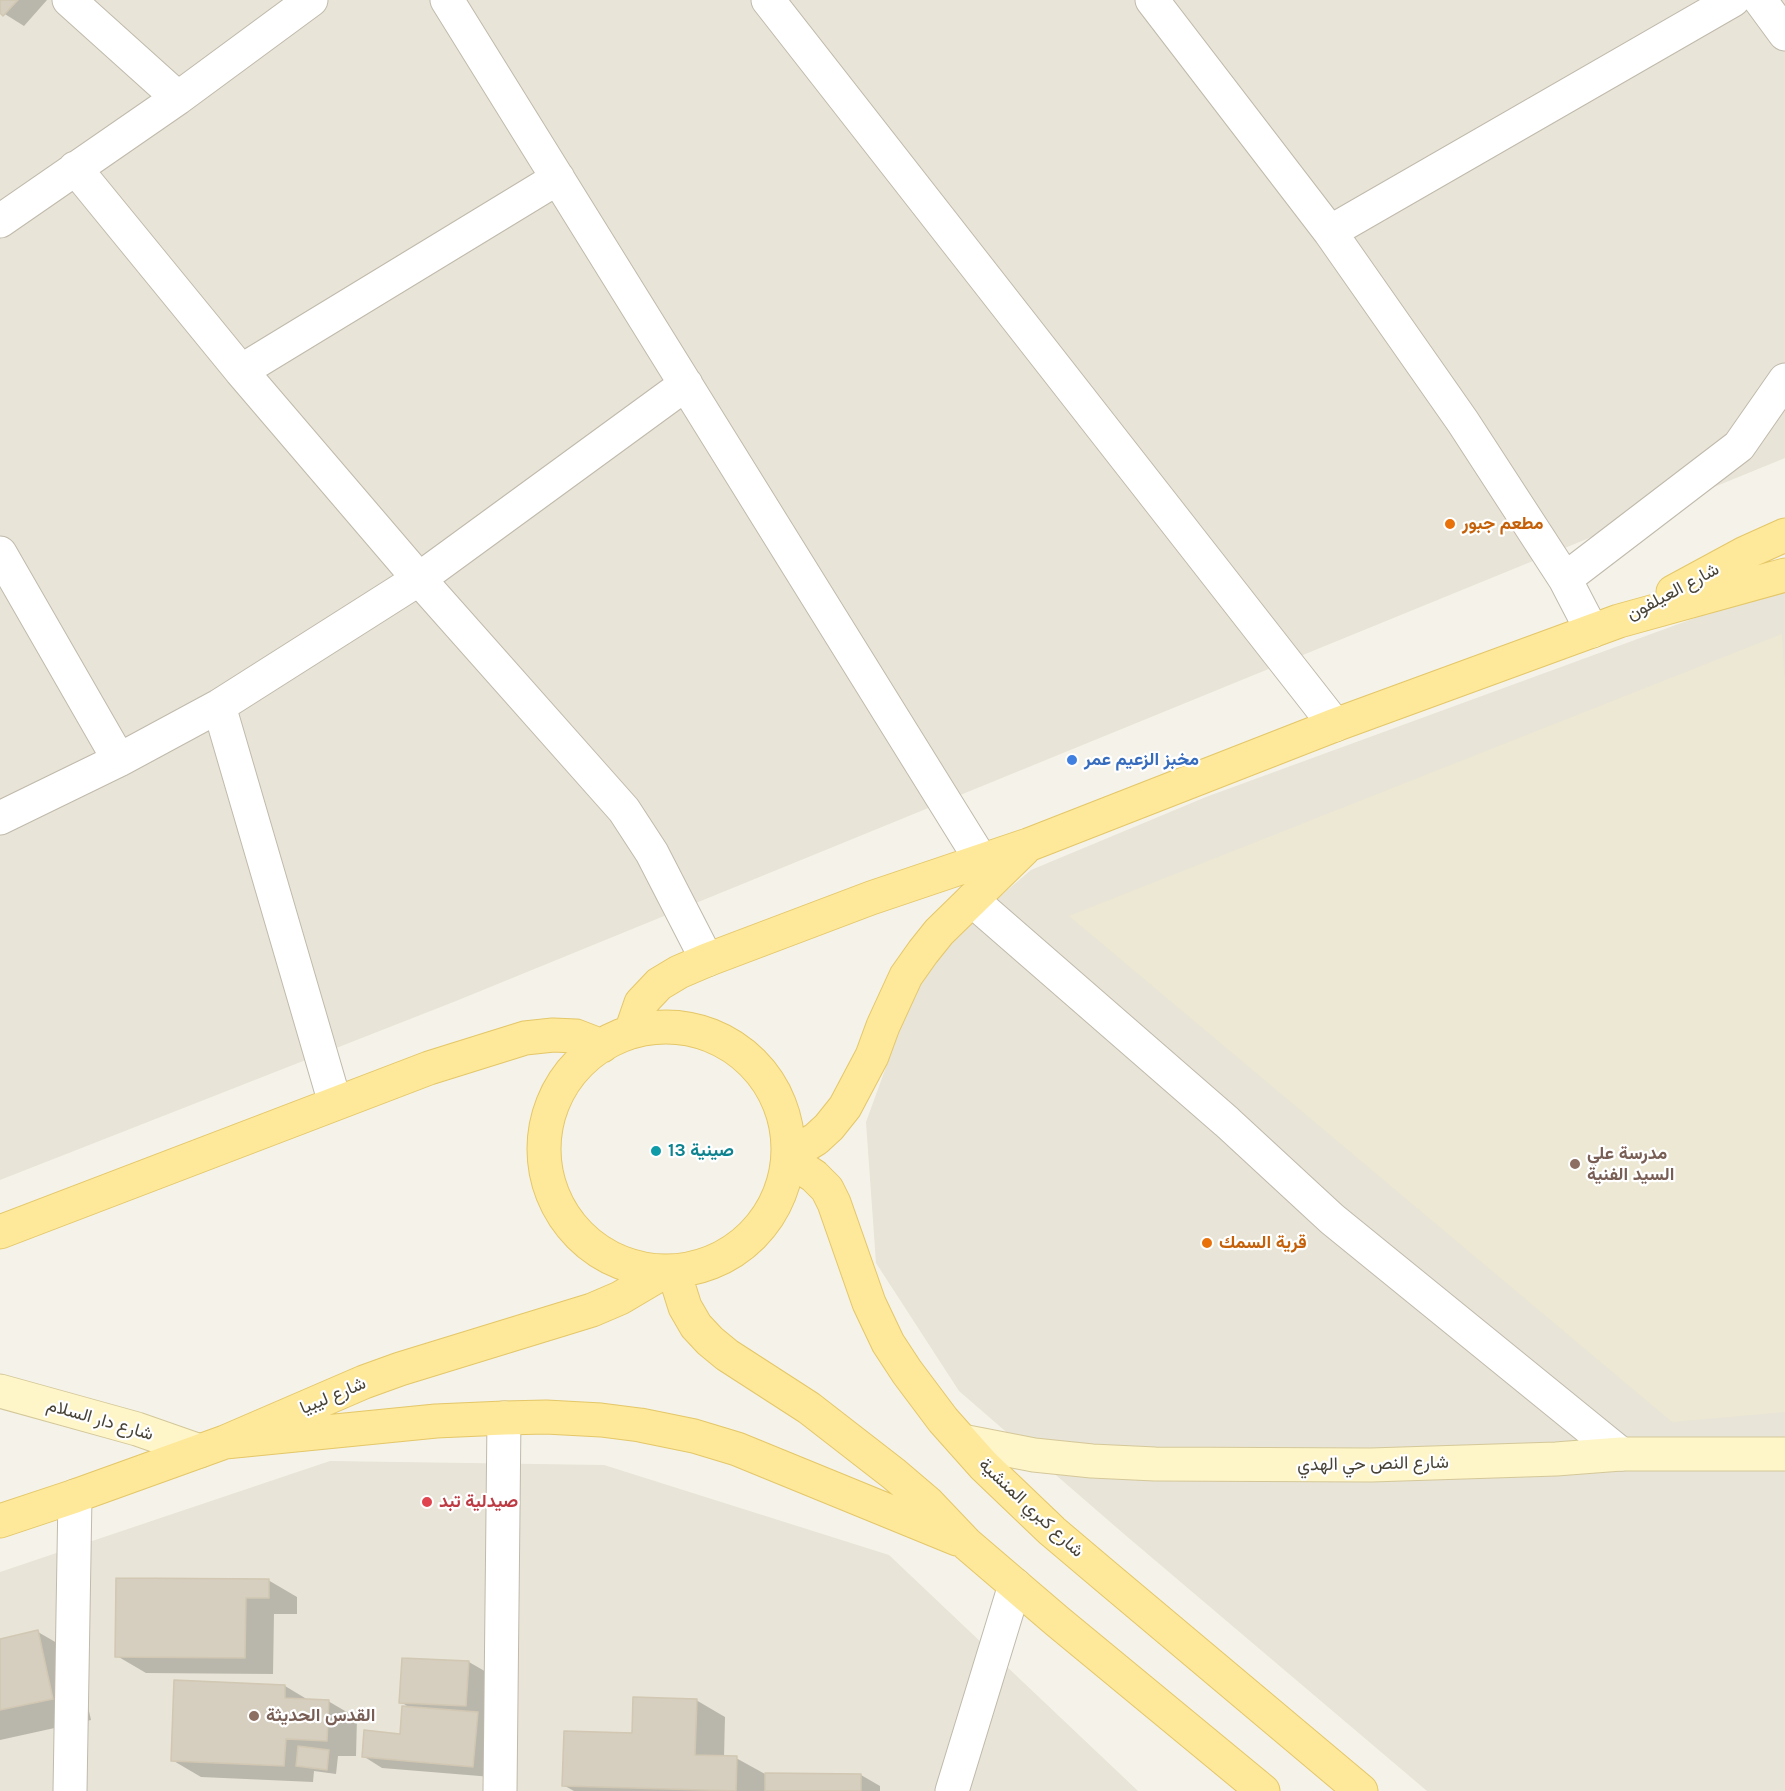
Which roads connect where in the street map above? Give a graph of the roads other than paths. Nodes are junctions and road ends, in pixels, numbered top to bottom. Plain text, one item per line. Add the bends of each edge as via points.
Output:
1 (69, 0) edge
2 (312, 0) edge
3 (447, 0) edge
4 (768, 0) edge
5 (1152, 0) edge
6 (1733, 0) edge
7 (1760, 0) edge
8 (1785, 34) edge
9 (178, 98) junction
10 (75, 168) junction
11 (558, 178) junction
12 (0, 221) edge
13 (1330, 232) junction
14 (241, 371) junction
15 (1785, 380) edge
16 (686, 384) junction
17 (1785, 535) edge
18 (0, 553) edge
19 (1785, 575) edge
20 (419, 579) junction
21 (1565, 579) junction
22 (1605, 626) junction
23 (219, 706) junction
24 (1335, 725) junction
25 (119, 760) junction
26 (0, 818) edge
27 (1028, 845) junction
28 (981, 860) junction
29 (972, 900) junction
30 (707, 960) junction
31 (616, 1039) junction
32 (335, 1103) junction
33 (788, 1158) junction
34 (0, 1232) edge
35 (669, 1272) junction
36 (0, 1392) edge
37 (504, 1418) junction
38 (962, 1441) junction
39 (212, 1446) junction
40 (1621, 1454) junction
41 (1785, 1454) edge
42 (75, 1496) junction
43 (0, 1521) edge
44 (967, 1544) junction
45 (1015, 1585) junction
46 (70, 1791) edge
47 (500, 1791) edge
48 (952, 1791) edge
49 (1263, 1791) edge
50 (1361, 1791) edge

1 - 9 street
2 - 9 street
3 - 11 street
4 - 24 street
5 - 13 street
6 - 13 street
7 - 8 street
9 - 10 street
10 - 12 street
10 - 14 street
11 - 14 street
11 - 16 street
13 - 21 street via 1463,422
14 - 20 street
15 - 21 street via 1739,446
16 - 20 street
16 - 28 street
17 - 22 main road, شارع العيلفون
18 - 25 street
19 - 22 main road, شارع العيلفون
20 - 23 street
20 - 30 street via 624,810 652,853
21 - 22 street
22 - 24 main road
23 - 25 street
23 - 32 street
24 - 27 main road
25 - 26 street
27 - 28 main road
27 - 29 main road
28 - 30 main road
29 - 33 main road via 939,932 906,976 845,1107 822,1133
29 - 40 street via 1332,1219
30 - 31 main road via 659,984
31 - 32 main road via 553,1035 525,1038
31 - 33 main road via 669,1026 707,1033 741,1052 767,1080 783,1115
31 - 35 main road via 575,1068 556,1097 546,1131 545,1165 555,1199 573,1229 599,1252 630,1267
32 - 34 main road
33 - 35 main road via 777,1199 760,1227 735,1250 706,1265
33 - 38 main road, شارع كبري المنشية via 827,1189 888,1343 906,1372
35 - 39 main road, شارع ليبيا via 592,1310 400,1369
35 - 44 main road via 696,1326 710,1341 850,1439 928,1503
36 - 39 street, شارع دار السلام
37 - 39 main road via 436,1421
37 - 44 main road via 601,1420 694,1436 737,1449
37 - 47 street
38 - 40 street, شارع النص حي الهدي via 1034,1455 1155,1464 1382,1465
38 - 50 main road, شارع كبري المنشية via 1052,1531
39 - 42 main road, شارع ليبيا
40 - 41 street, شارع النص حي الهدي
42 - 43 main road, شارع ليبيا
42 - 46 street
44 - 45 main road
45 - 48 street
45 - 49 main road

